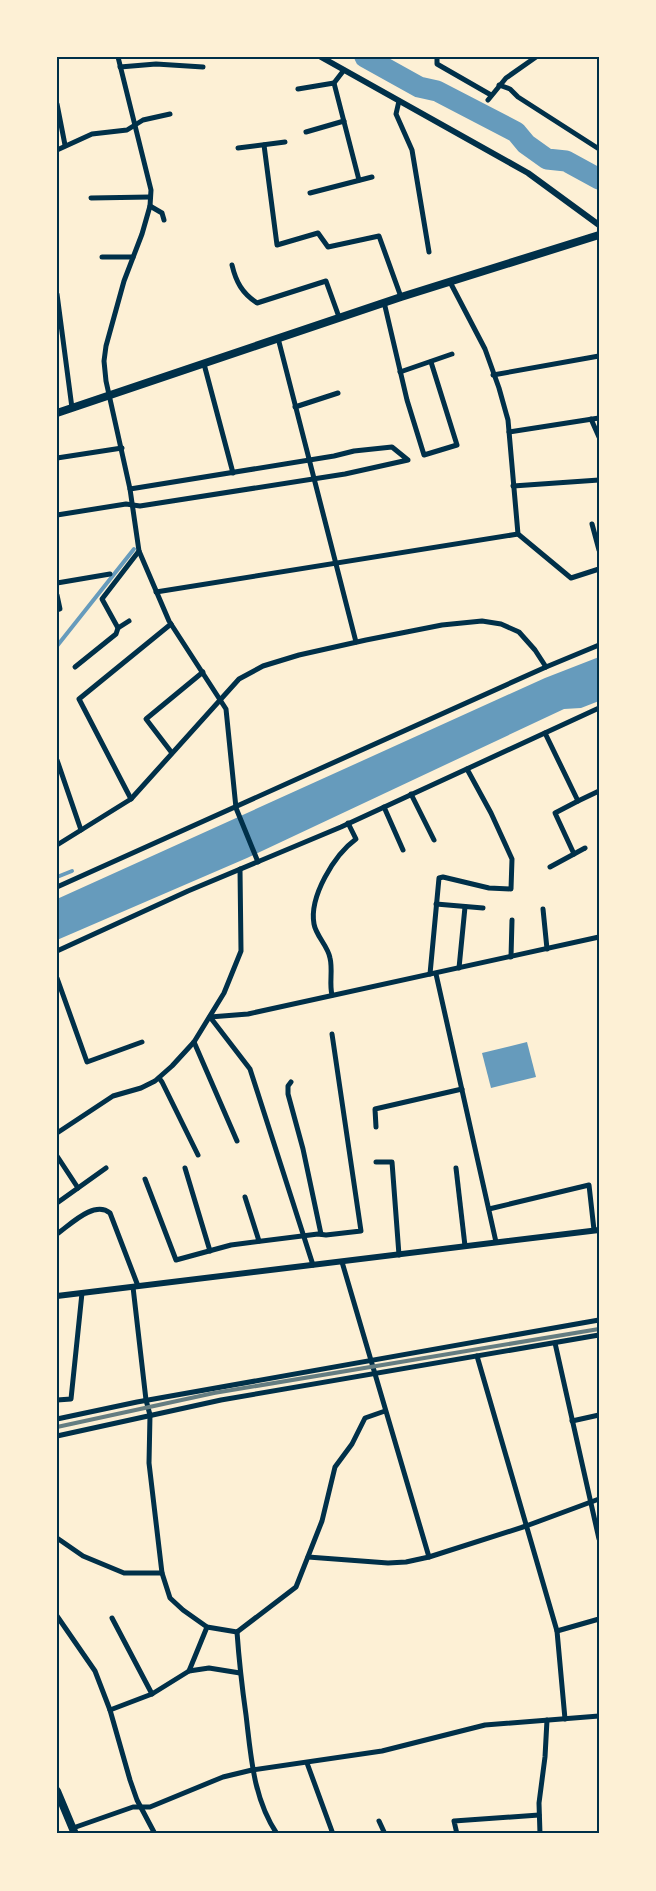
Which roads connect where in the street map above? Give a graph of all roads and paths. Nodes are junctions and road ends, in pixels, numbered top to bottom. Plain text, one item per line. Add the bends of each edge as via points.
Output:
1 (117, 57) edge
2 (321, 57) edge
3 (437, 57) edge
4 (536, 57) edge
5 (120, 67) junction
6 (203, 67) dead end
7 (344, 70) junction
8 (334, 83) junction
9 (499, 85) junction
10 (298, 89) dead end
11 (399, 101) junction
12 (57, 104) edge
13 (170, 114) dead end
14 (344, 121) junction
15 (135, 124) junction
16 (306, 132) dead end
17 (285, 142) dead end
18 (65, 145) junction
19 (264, 145) junction
20 (238, 148) dead end
21 (599, 149) edge
22 (57, 150) edge
23 (372, 177) dead end
24 (359, 180) junction
25 (310, 193) dead end
26 (150, 197) junction
27 (91, 198) dead end
28 (150, 206) junction
29 (164, 220) dead end
30 (599, 225) edge
31 (599, 235) edge
32 (429, 252) dead end
33 (102, 257) dead end
34 (133, 257) junction
35 (232, 265) dead end
36 (450, 282) junction
37 (57, 294) edge
38 (401, 297) junction
39 (384, 302) junction
40 (58, 309) edge
41 (339, 317) junction
42 (278, 338) junction
43 (60, 340) edge
44 (452, 354) dead end
45 (599, 356) edge
46 (431, 362) junction
47 (204, 364) junction
48 (400, 372) junction
49 (493, 375) junction
50 (338, 393) dead end
51 (109, 395) junction
52 (295, 407) junction
53 (72, 408) junction
54 (57, 413) edge
55 (599, 418) edge
56 (591, 419) junction
57 (509, 432) junction
58 (599, 437) edge
59 (122, 448) junction
60 (57, 458) edge
61 (309, 460) junction
62 (232, 473) junction
63 (314, 478) junction
64 (599, 480) edge
65 (513, 486) junction
66 (130, 489) junction
67 (132, 505) junction
68 (57, 515) edge
69 (592, 524) dead end
70 (518, 534) junction
71 (599, 550) edge
72 (139, 551) junction
73 (336, 562) junction
74 (599, 569) edge
75 (110, 574) dead end
76 (57, 583) edge
77 (156, 592) junction
78 (57, 595) edge
79 (57, 610) edge
80 (129, 621) dead end
81 (171, 624) junction
82 (118, 628) junction
83 (356, 642) junction
84 (599, 645) edge
85 (75, 667) dead end
86 (546, 667) junction
87 (203, 672) junction
88 (221, 699) junction
89 (599, 708) edge
90 (545, 733) junction
91 (172, 753) junction
92 (57, 760) edge
93 (467, 769) junction
94 (599, 791) edge
95 (411, 794) junction
96 (131, 799) junction
97 (578, 801) junction
98 (384, 807) junction
99 (237, 810) junction
100 (348, 823) junction
101 (81, 830) junction
102 (434, 840) dead end
103 (57, 844) edge
104 (585, 848) dead end
105 (403, 850) dead end
106 (574, 854) junction
107 (258, 862) junction
108 (550, 867) dead end
109 (240, 869) junction
110 (57, 887) edge
111 (436, 904) junction
112 (465, 907) junction
113 (483, 909) dead end
114 (543, 909) dead end
115 (512, 920) dead end
116 (599, 937) edge
117 (547, 949) junction
118 (57, 951) edge
119 (511, 957) junction
120 (459, 968) junction
121 (433, 974) junction
122 (57, 978) edge
123 (332, 995) junction
124 (210, 1017) junction
125 (332, 1034) dead end
126 (142, 1042) dead end
127 (194, 1042) junction
128 (159, 1078) junction
129 (291, 1082) dead end
130 (462, 1089) junction
131 (376, 1127) dead end
132 (57, 1133) edge
133 (237, 1141) dead end
134 (198, 1155) dead end
135 (57, 1156) edge
136 (376, 1162) dead end
137 (106, 1168) dead end
138 (185, 1168) dead end
139 (456, 1168) dead end
140 (145, 1179) dead end
141 (78, 1188) junction
142 (245, 1197) dead end
143 (57, 1203) edge
144 (489, 1209) junction
145 (596, 1230) edge
146 (57, 1234) edge
147 (321, 1234) junction
148 (304, 1236) junction
149 (258, 1241) junction
150 (496, 1242) junction
151 (465, 1246) junction
152 (210, 1251) junction
153 (399, 1255) junction
154 (342, 1262) junction
155 (313, 1265) junction
156 (135, 1286) junction
157 (82, 1293) junction
158 (57, 1296) edge
159 (599, 1320) edge
160 (599, 1335) edge
161 (555, 1343) junction
162 (477, 1356) junction
163 (370, 1360) junction
164 (375, 1375) junction
165 (57, 1400) edge
166 (146, 1400) junction
167 (385, 1411) junction
168 (150, 1414) junction
169 (599, 1415) edge
170 (57, 1419) edge
171 (572, 1421) junction
172 (57, 1436) edge
173 (599, 1499) edge
174 (589, 1502) junction
175 (526, 1526) junction
176 (57, 1538) edge
177 (599, 1539) edge
178 (308, 1557) junction
179 (429, 1557) junction
180 (162, 1573) junction
181 (57, 1616) edge
182 (112, 1618) dead end
183 (599, 1619) edge
184 (207, 1627) junction
185 (557, 1631) junction
186 (237, 1632) junction
187 (189, 1671) junction
188 (240, 1673) junction
189 (152, 1694) junction
190 (110, 1710) junction
191 (599, 1716) edge
192 (565, 1719) junction
193 (547, 1720) junction
194 (308, 1763) junction
195 (252, 1770) junction
196 (57, 1791) edge
197 (141, 1806) junction
198 (60, 1808) edge
199 (538, 1815) junction
200 (379, 1821) dead end
201 (74, 1831) edge
202 (155, 1834) edge
203 (277, 1834) edge
204 (333, 1834) edge
205 (385, 1834) edge
206 (457, 1834) edge
207 (540, 1834) edge

1 - 5 street
2 - 7 street
3 - 9 street via 437,64 489,97
4 - 9 street
5 - 6 street
5 - 15 street
7 - 8 street
7 - 11 street
8 - 10 street
8 - 14 street
9 - 21 street
11 - 30 street via 528,173
11 - 32 street via 396,114 412,150
12 - 18 street
13 - 15 street
14 - 16 street
14 - 24 street
15 - 18 street via 127,130 92,134
15 - 26 street
17 - 19 street
18 - 22 street
19 - 20 street
19 - 38 street via 278,245 318,233 328,248 379,236
23 - 24 street
24 - 25 street
26 - 27 street
26 - 28 street
28 - 29 street via 162,213
28 - 34 street
31 - 36 main road
33 - 34 street
34 - 51 street via 106,346
35 - 41 street via 236,280 257,303 326,280
36 - 38 main road
36 - 49 street via 485,349
37 - 40 street
38 - 39 main road
39 - 41 main road
39 - 48 street
40 - 43 street
41 - 42 main road
42 - 47 main road
42 - 52 street
43 - 53 street
44 - 46 street
45 - 49 street
46 - 48 street
46 - 48 street via 457,446 424,455
47 - 51 main road
47 - 62 street
49 - 57 street
50 - 52 street
51 - 53 main road
51 - 59 street
52 - 61 street
53 - 54 main road
55 - 56 street
56 - 57 street
56 - 58 street
57 - 65 street
59 - 60 street
59 - 66 street
61 - 62 street
61 - 63 street
61 - 63 street via 392,447 408,460
62 - 66 street
63 - 67 street
63 - 73 street
64 - 65 street
65 - 70 street
66 - 67 street
67 - 68 street
67 - 72 street
69 - 71 street
70 - 73 street
70 - 74 street via 571,578
72 - 77 street
72 - 82 street via 102,599
73 - 77 street
73 - 83 street
75 - 76 street
77 - 81 street
78 - 79 street
80 - 82 street
81 - 87 street
81 - 96 street via 79,699
82 - 85 street via 116,634
83 - 86 street via 482,621 519,632
83 - 88 street via 263,666 239,679
84 - 86 street
86 - 99 street
87 - 88 street
87 - 91 street via 146,719
88 - 91 street
88 - 99 street via 226,709
89 - 90 street
90 - 93 street
90 - 97 street
91 - 96 street
92 - 101 street
93 - 95 street
93 - 111 street via 512,859 511,889 442,877
94 - 97 street
95 - 98 street
95 - 102 street
96 - 101 street
97 - 106 street via 555,813
98 - 100 street
98 - 105 street
99 - 107 street
99 - 110 street
100 - 107 street
100 - 123 street via 356,839 343,848 330,866 313,915 314,927 328,949
101 - 103 street
104 - 106 street
106 - 108 street
107 - 109 street
109 - 118 street
109 - 124 street via 242,951
111 - 112 street
111 - 121 street
112 - 113 street
112 - 120 street
114 - 117 street
115 - 119 street
116 - 117 street
117 - 119 street
119 - 120 street
120 - 121 street
121 - 123 street
121 - 130 street
122 - 126 street via 87,1062
123 - 124 street via 248,1014
124 - 127 street
124 - 148 street via 250,1070
125 - 147 street via 361,1231
127 - 128 street
127 - 133 street
128 - 132 street via 112,1096
128 - 134 street
129 - 147 street via 288,1094
130 - 131 street via 375,1109
130 - 144 street
135 - 141 street
136 - 153 street via 392,1162
137 - 141 street
138 - 152 street
139 - 151 street
140 - 152 street via 176,1260
141 - 143 street
142 - 149 street
144 - 145 street via 589,1185
144 - 150 street
145 - 150 street
146 - 156 street via 92,1210 106,1210
147 - 148 street
148 - 149 street
148 - 155 street
149 - 152 street
150 - 151 street
151 - 153 street
153 - 154 street
154 - 155 street
154 - 163 street
155 - 156 street
156 - 157 street
156 - 166 street
157 - 158 street
157 - 165 street via 71,1399
159 - 163 street
160 - 161 street
161 - 162 street
161 - 171 street
162 - 164 street
162 - 175 street
163 - 164 street
163 - 166 street
164 - 167 street
164 - 168 street
166 - 168 street
166 - 170 street
167 - 178 street via 365,1418 335,1467 322,1521
167 - 179 street
168 - 172 street
168 - 180 street via 149,1463
169 - 171 street
171 - 174 street
173 - 174 street
174 - 175 street
174 - 177 street
175 - 179 street
175 - 185 street
176 - 180 street via 83,1556 124,1573
178 - 179 street via 388,1563
178 - 186 street via 296,1587
180 - 184 street via 175,1604
181 - 190 street via 95,1671
182 - 189 street
183 - 185 street
184 - 186 street
184 - 187 street
185 - 192 street
186 - 188 street
187 - 188 street via 209,1668
187 - 189 street
188 - 195 street
189 - 190 street
190 - 197 street
191 - 192 street
192 - 193 street
193 - 194 street via 485,1725 382,1751
193 - 199 street
194 - 195 street
194 - 204 street
195 - 197 street
195 - 203 street via 261,1803
196 - 198 main road
197 - 201 street
197 - 202 street
198 - 201 main road
199 - 206 street via 454,1821
199 - 207 street
200 - 205 street

